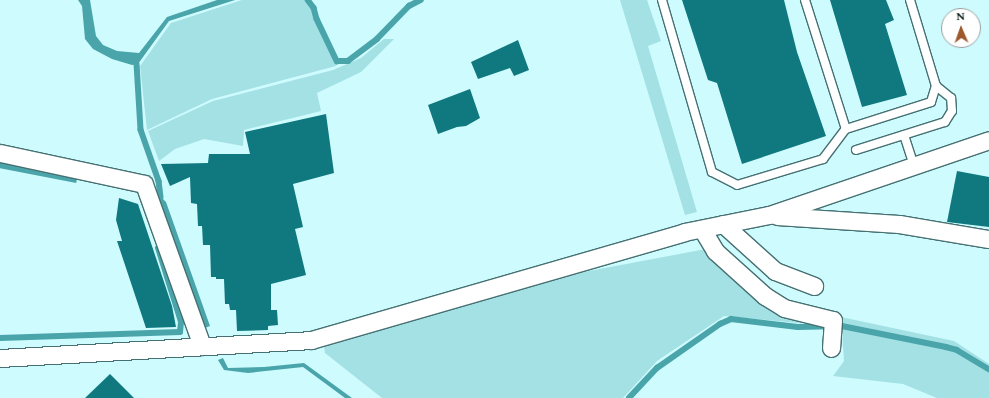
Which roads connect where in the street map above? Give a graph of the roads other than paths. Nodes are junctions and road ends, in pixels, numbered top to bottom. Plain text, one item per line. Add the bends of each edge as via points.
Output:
1 (662, 0) edge
2 (805, 0) edge
3 (910, 0) edge
4 (936, 86) junction
5 (846, 129) junction
6 (904, 135) junction
7 (989, 140) edge
8 (856, 150) dead end
9 (0, 153) edge
10 (914, 166) junction
11 (769, 215) junction
12 (723, 224) junction
13 (702, 229) junction
14 (989, 239) edge
15 (814, 286) dead end
16 (202, 346) junction
17 (831, 348) dead end
18 (0, 358) edge

1 - 5 lane via 712,172 737,185 823,160
2 - 5 lane
3 - 4 lane
4 - 5 lane via 931,102
4 - 6 lane via 951,98 952,111 945,122
6 - 8 lane
6 - 10 lane
7 - 10 street
9 - 16 street via 144,184
10 - 11 street
11 - 12 street
11 - 14 street via 899,224
12 - 13 street
12 - 15 street via 775,271
13 - 16 street via 684,232 311,340
13 - 17 street via 716,251 765,296 784,308 833,320
16 - 18 street

